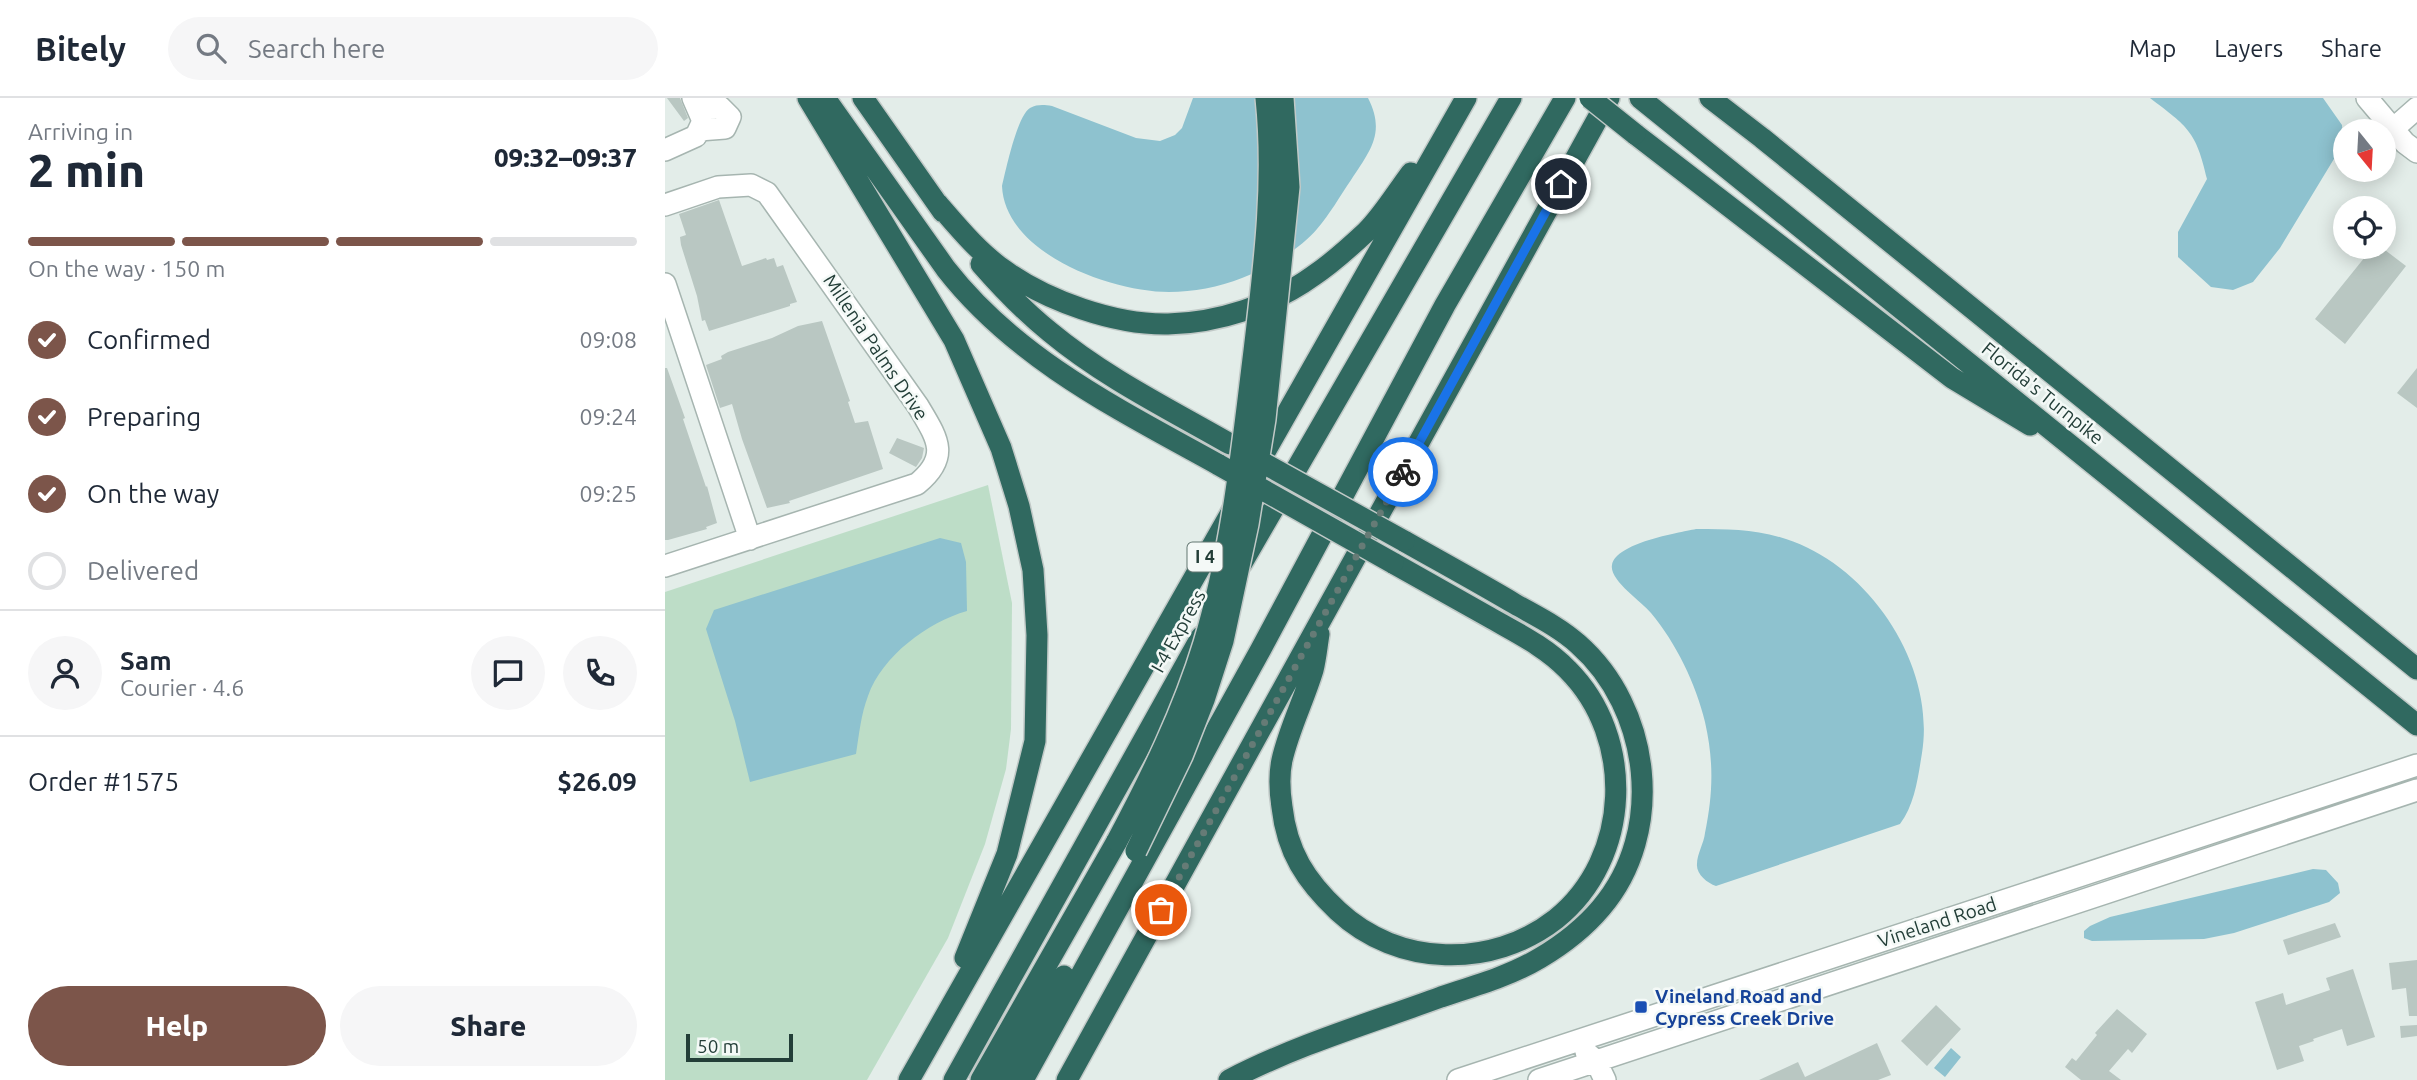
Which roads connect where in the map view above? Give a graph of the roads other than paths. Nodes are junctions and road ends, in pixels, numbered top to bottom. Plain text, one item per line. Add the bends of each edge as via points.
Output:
1 (808, 98) edge
2 (825, 98) edge
3 (863, 98) edge
4 (1266, 98) edge
5 (1283, 98) edge
6 (1466, 98) edge
7 (1511, 98) edge
8 (1565, 98) edge
9 (1590, 98) edge
10 (1609, 98) edge
11 (1710, 98) edge
12 (1726, 98) edge
13 (2367, 98) edge
14 (1647, 103) edge
15 (2417, 108) edge
16 (697, 112) edge
17 (1455, 117) junction
18 (2385, 119) edge
19 (2396, 126) edge
20 (2396, 132) edge
21 (1762, 138) junction
22 (665, 150) edge
23 (2417, 152) edge
24 (937, 203) junction
25 (665, 205) edge
26 (665, 284) edge
27 (2094, 464) junction
28 (750, 539) junction
29 (665, 566) edge
30 (1321, 618) junction
31 (2417, 669) edge
32 (2417, 725) edge
33 (2411, 767) edge
34 (2417, 790) edge
35 (1126, 846) junction
36 (1957, 916) junction
37 (1964, 939) junction
38 (1858, 947) junction
39 (1866, 973) junction
40 (955, 998) junction
41 (1574, 1041) junction
42 (1601, 1071) edge
43 (1579, 1074) edge
44 (909, 1080) edge
45 (954, 1080) edge
46 (981, 1080) edge
47 (1004, 1080) edge
48 (1023, 1080) edge
49 (1067, 1080) edge
50 (1229, 1080) edge
51 (1458, 1080) edge
52 (1539, 1080) edge

1 - 40 highway via 954,340 1001,448 1033,570 1035,741 1007,854 967,952
2 - 30 highway, bridge via 965,294 1035,356 1090,393 1544,649 1584,688 1598,709 1615,762 1616,808 1605,850 1584,889 1556,919 1519,941 1476,953 1436,956 1392,946 1351,923 1316,891 1294,858 1282,808 1281,762 1313,668
3 - 24 highway
4 - 35 highway, bridge via 1270,186 1265,260 1229,530 1204,642
5 - 35 highway, bridge via 1289,187 1265,419 1248,524 1223,641 1204,700 1182,756
6 - 17 highway, I 4
7 - 45 highway, I-4 Express via 1241,564
8 - 48 highway via 1445,305
9 - 27 highway, bridge via 1952,378
10 - 30 highway
11 - 21 highway, Florida's Turnpike
12 - 21 highway
13 - 18 street
14 - 27 highway, Florida's Turnpike
15 - 19 street
16 - 22 street via 697,136
17 - 24 highway via 1366,232 1312,277 1266,302 1217,318 1168,324 1122,319 1047,295 986,256
17 - 40 highway, I 4
20 - 23 street
21 - 31 highway, Florida's Turnpike
24 - 50 highway, bridge via 1006,293 1051,334 1106,372 1560,630 1595,660 1610,680 1639,751 1642,809 1626,868 1602,907 1572,936 1539,959 1311,1044
25 - 28 street, Millenia Palms Drive via 718,187 751,185 767,193 918,406 938,447 931,472 917,484
26 - 28 street
27 - 32 highway, Florida's Turnpike
28 - 29 street, Millenia Palms Drive
30 - 49 highway
33 - 36 street, Vineland Road
34 - 37 street, Vineland Road
35 - 46 highway
35 - 47 highway
36 - 37 street
36 - 38 street, Vineland Road
37 - 39 street, Vineland Road
38 - 39 street
38 - 41 street, Vineland Road
39 - 42 street, Vineland Road
40 - 44 highway, I 4
41 - 42 street
41 - 43 street
41 - 51 street, Vineland Road
42 - 43 street, Vineland Road
43 - 52 street, Vineland Road

